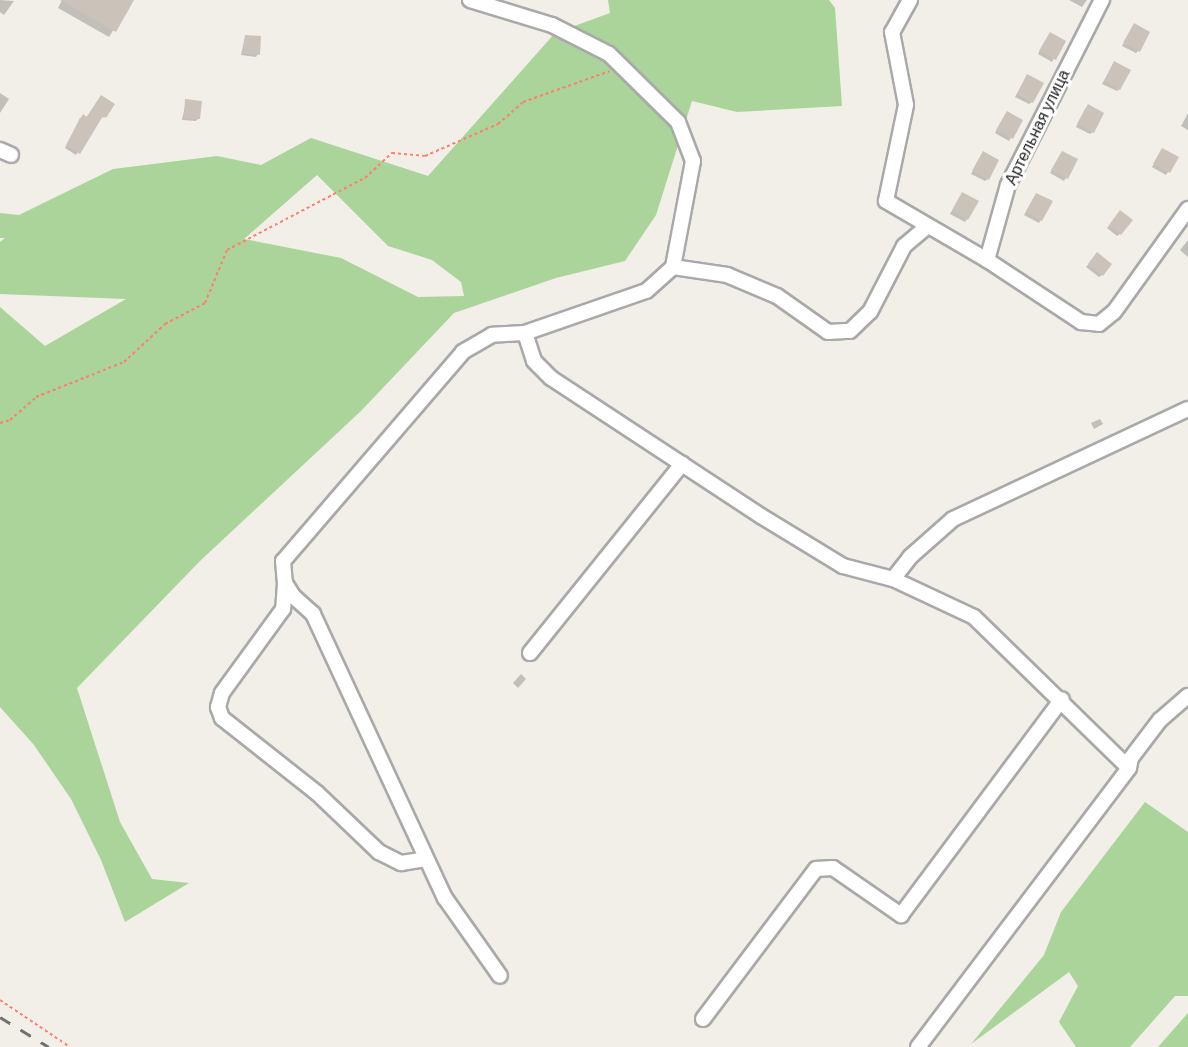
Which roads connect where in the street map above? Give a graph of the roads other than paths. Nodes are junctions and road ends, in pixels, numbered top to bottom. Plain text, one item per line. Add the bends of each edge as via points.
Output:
1 (470, 0) edge
2 (910, 0) edge
3 (1102, 0) edge
4 (1188, 209) edge
5 (927, 227) junction
6 (987, 260) junction
7 (673, 267) junction
8 (525, 333) junction
9 (1188, 409) edge
10 (682, 464) junction
11 (893, 579) junction
12 (285, 583) junction
13 (530, 653) dead end
14 (1188, 696) edge
15 (1062, 699) junction
16 (1129, 768) junction
17 (426, 859) junction
18 (500, 976) dead end
19 (702, 1019) dead end
20 (918, 1047) edge

1 - 7 street via 552,26 609,54 678,122 688,141 693,175
2 - 5 street via 892,32 906,105 886,201
3 - 6 street, Артельная улица via 1008,185
4 - 6 street via 1114,312 1099,324 1081,322
5 - 6 street
5 - 7 street via 904,246 870,312 850,332 828,332 777,296 727,275
7 - 8 street via 646,291
8 - 10 street via 534,361 551,378
8 - 12 street via 492,335 463,352 283,561
9 - 11 street via 953,519 910,557
10 - 11 street via 843,566
10 - 13 street
11 - 15 street via 974,617
12 - 17 street via 292,596 313,614 378,747
12 - 17 street via 283,609 222,693 218,706 222,718 317,793 379,852 401,862
14 - 16 street via 1160,720 1131,758
15 - 16 street
15 - 19 street via 901,915 833,868 816,869
16 - 20 street
17 - 18 street via 446,898

